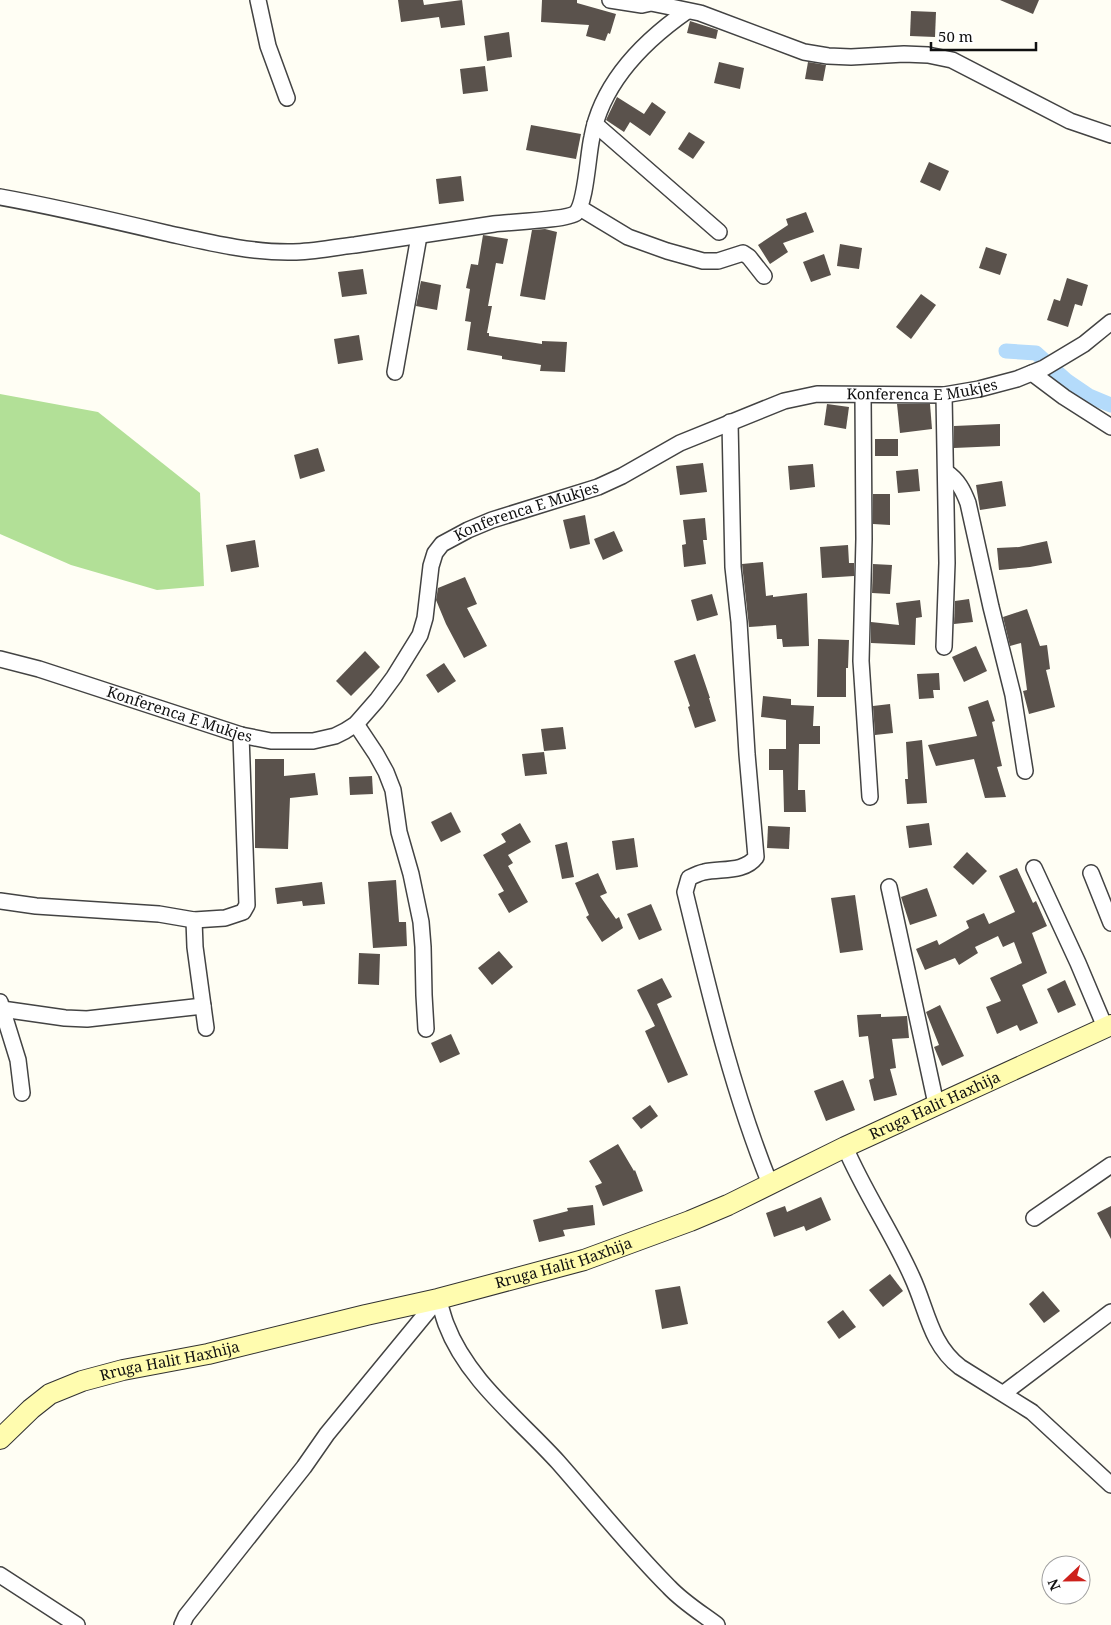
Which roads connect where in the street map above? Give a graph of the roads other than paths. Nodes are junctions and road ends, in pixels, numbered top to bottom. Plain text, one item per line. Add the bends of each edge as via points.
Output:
1 (258, 0) edge
2 (610, 0) edge
3 (652, 2) edge
4 (687, 11) junction
5 (287, 98) dead end
6 (595, 124) junction
7 (1111, 135) edge
8 (0, 196) edge
9 (580, 208) junction
10 (719, 232) dead end
11 (419, 236) junction
12 (764, 276) dead end
13 (1111, 322) edge
14 (1038, 370) junction
15 (396, 372) dead end
16 (863, 394) junction
17 (944, 395) junction
18 (730, 422) junction
19 (1111, 427) edge
20 (946, 472) junction
21 (944, 647) dead end
22 (0, 659) edge
23 (356, 724) junction
24 (240, 735) junction
25 (1025, 772) dead end
26 (870, 797) dead end
27 (1034, 868) dead end
28 (1091, 872) dead end
29 (889, 887) dead end
30 (0, 901) edge
31 (194, 920) junction
32 (1111, 923) edge
33 (1, 1006) edge
34 (203, 1006) junction
35 (1108, 1026) edge
36 (206, 1028) dead end
37 (426, 1029) dead end
38 (22, 1093) dead end
39 (936, 1104) junction
40 (845, 1146) junction
41 (1111, 1165) edge
42 (770, 1184) junction
43 (1034, 1218) dead end
44 (438, 1299) junction
45 (1111, 1312) edge
46 (1004, 1393) junction
47 (0, 1439) edge
48 (1111, 1485) edge
49 (0, 1576) edge
50 (77, 1625) edge
51 (182, 1625) edge
52 (717, 1625) edge

1 - 5 street via 268,46
2 - 3 street via 642,5
3 - 4 street
4 - 6 street via 644,45 628,63
4 - 7 street via 820,55 928,55 952,60 1070,121
6 - 9 street
6 - 10 street
8 - 11 street via 206,242 278,252
9 - 11 street via 570,217
9 - 12 street via 628,237 667,251 718,261 743,253
11 - 15 street
13 - 14 street, Konferenca E Mukjes via 1064,357
14 - 17 street, Konferenca E Mukjes via 979,389
14 - 19 street via 1064,397
16 - 17 street, Konferenca E Mukjes
16 - 18 street, Konferenca E Mukjes via 799,396
16 - 26 street via 861,661
17 - 20 street
18 - 23 street, Konferenca E Mukjes via 680,443 598,487 492,520 442,544 431,566 420,635 394,677
18 - 42 street via 733,567 756,858 744,867 703,872 689,878 685,892 738,1095
20 - 21 street
20 - 25 street via 954,477 968,503 1013,696
22 - 24 street, Konferenca E Mukjes
23 - 24 street, Konferenca E Mukjes via 335,736 313,741 271,741
23 - 37 street via 386,772 392,790 420,922
24 - 31 street via 247,905 244,912 236,916
27 - 35 street
28 - 32 street
29 - 39 street
30 - 31 street via 159,914
31 - 34 street
33 - 34 street via 87,1019
33 - 38 street via 18,1060
34 - 36 street
35 - 39 street, Rruga Halit Haxhija
39 - 40 street, Rruga Halit Haxhija
40 - 42 street, Rruga Halit Haxhija
40 - 46 street via 856,1173 912,1276 940,1348 950,1360
41 - 43 street
42 - 44 street, Rruga Halit Haxhija via 690,1221 584,1260
44 - 47 street, Rruga Halit Haxhija via 82,1381 50,1394
44 - 51 street via 326,1434
44 - 52 street via 457,1348 471,1369 670,1588
45 - 46 street
46 - 48 street via 1044,1422
49 - 50 street

